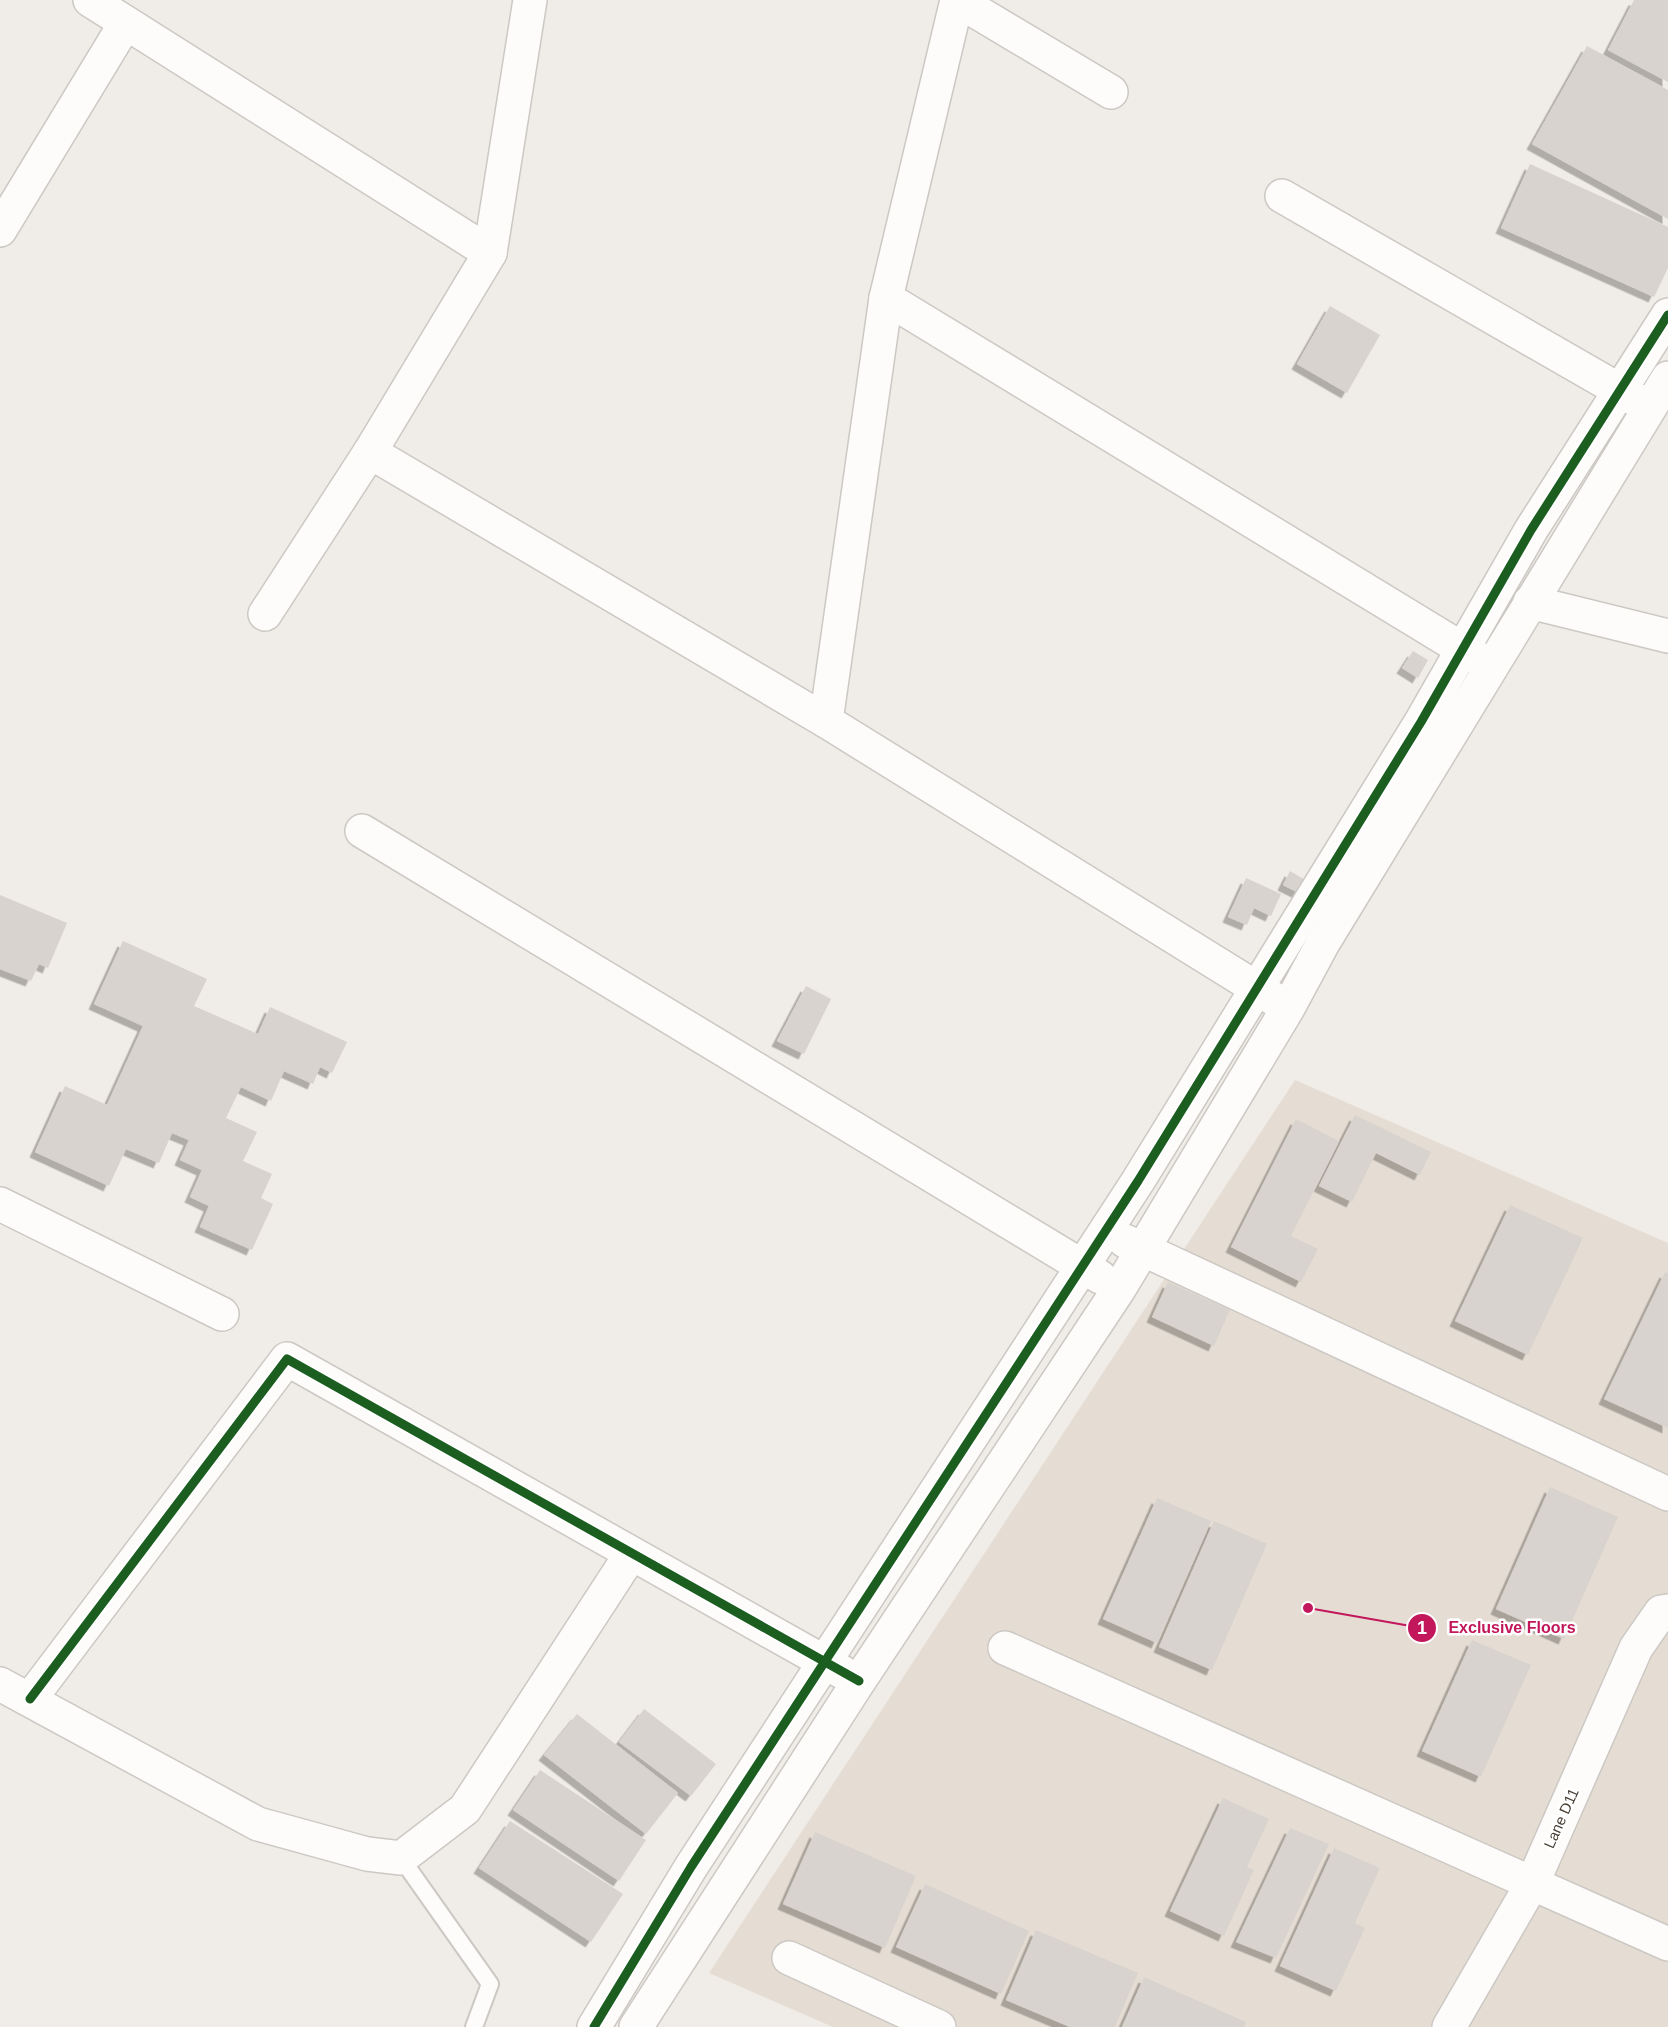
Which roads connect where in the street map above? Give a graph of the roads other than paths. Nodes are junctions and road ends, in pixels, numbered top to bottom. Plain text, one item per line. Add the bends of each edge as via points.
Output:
1 (90, 0) edge
2 (530, 0) edge
3 (957, 0) edge
4 (125, 24) junction
5 (1111, 92) dead end
6 (1282, 196) dead end
7 (0, 230) edge
8 (490, 253) junction
9 (886, 298) junction
10 (1668, 315) edge
11 (1668, 378) edge
12 (1620, 390) junction
13 (1649, 408) junction
14 (370, 453) junction
15 (1530, 602) junction
16 (266, 614) dead end
17 (1668, 636) edge
18 (1462, 650) junction
19 (1491, 667) junction
20 (826, 721) junction
21 (362, 831) dead end
22 (1256, 988) junction
23 (1288, 1008) junction
24 (0, 1204) edge
25 (1104, 1232) junction
26 (1144, 1250) junction
27 (1082, 1266) junction
28 (1119, 1289) junction
29 (222, 1314) dead end
30 (1668, 1494) edge
31 (631, 1554) junction
32 (1668, 1611) edge
33 (1005, 1648) dead end
34 (825, 1662) junction
35 (859, 1681) junction
36 (0, 1684) edge
37 (30, 1699) junction
38 (401, 1858) junction
39 (1533, 1882) junction
40 (1668, 1944) edge
41 (789, 1958) dead end
42 (474, 2027) edge
43 (594, 2027) edge
44 (636, 2027) edge
45 (939, 2027) edge
46 (1449, 2027) edge

1 - 4 street
2 - 8 street
3 - 5 street
3 - 9 street
4 - 7 street
4 - 8 street
6 - 12 street
8 - 14 street
9 - 18 street
9 - 20 street
10 - 12 street
11 - 13 street
12 - 13 street
12 - 18 street via 1531,530
13 - 15 street
14 - 16 street
14 - 20 street
15 - 17 street
15 - 19 street
18 - 19 street
18 - 22 street
19 - 23 street via 1323,943
20 - 22 street
21 - 27 street
22 - 23 street
22 - 25 street
23 - 26 street
24 - 29 street
25 - 26 street
25 - 27 street
26 - 28 street
26 - 30 street
27 - 28 street
27 - 34 street
28 - 35 street
31 - 34 street
31 - 37 street via 287,1359
31 - 38 street via 465,1809
32 - 39 street, Lane D11 via 1661,1612 1636,1648
33 - 39 street
34 - 35 street
34 - 43 street via 691,1867
35 - 44 street
36 - 37 street
37 - 38 street via 258,1824 367,1854
38 - 42 lane via 490,1984
39 - 40 street
39 - 46 street, Lane D11
41 - 45 street

